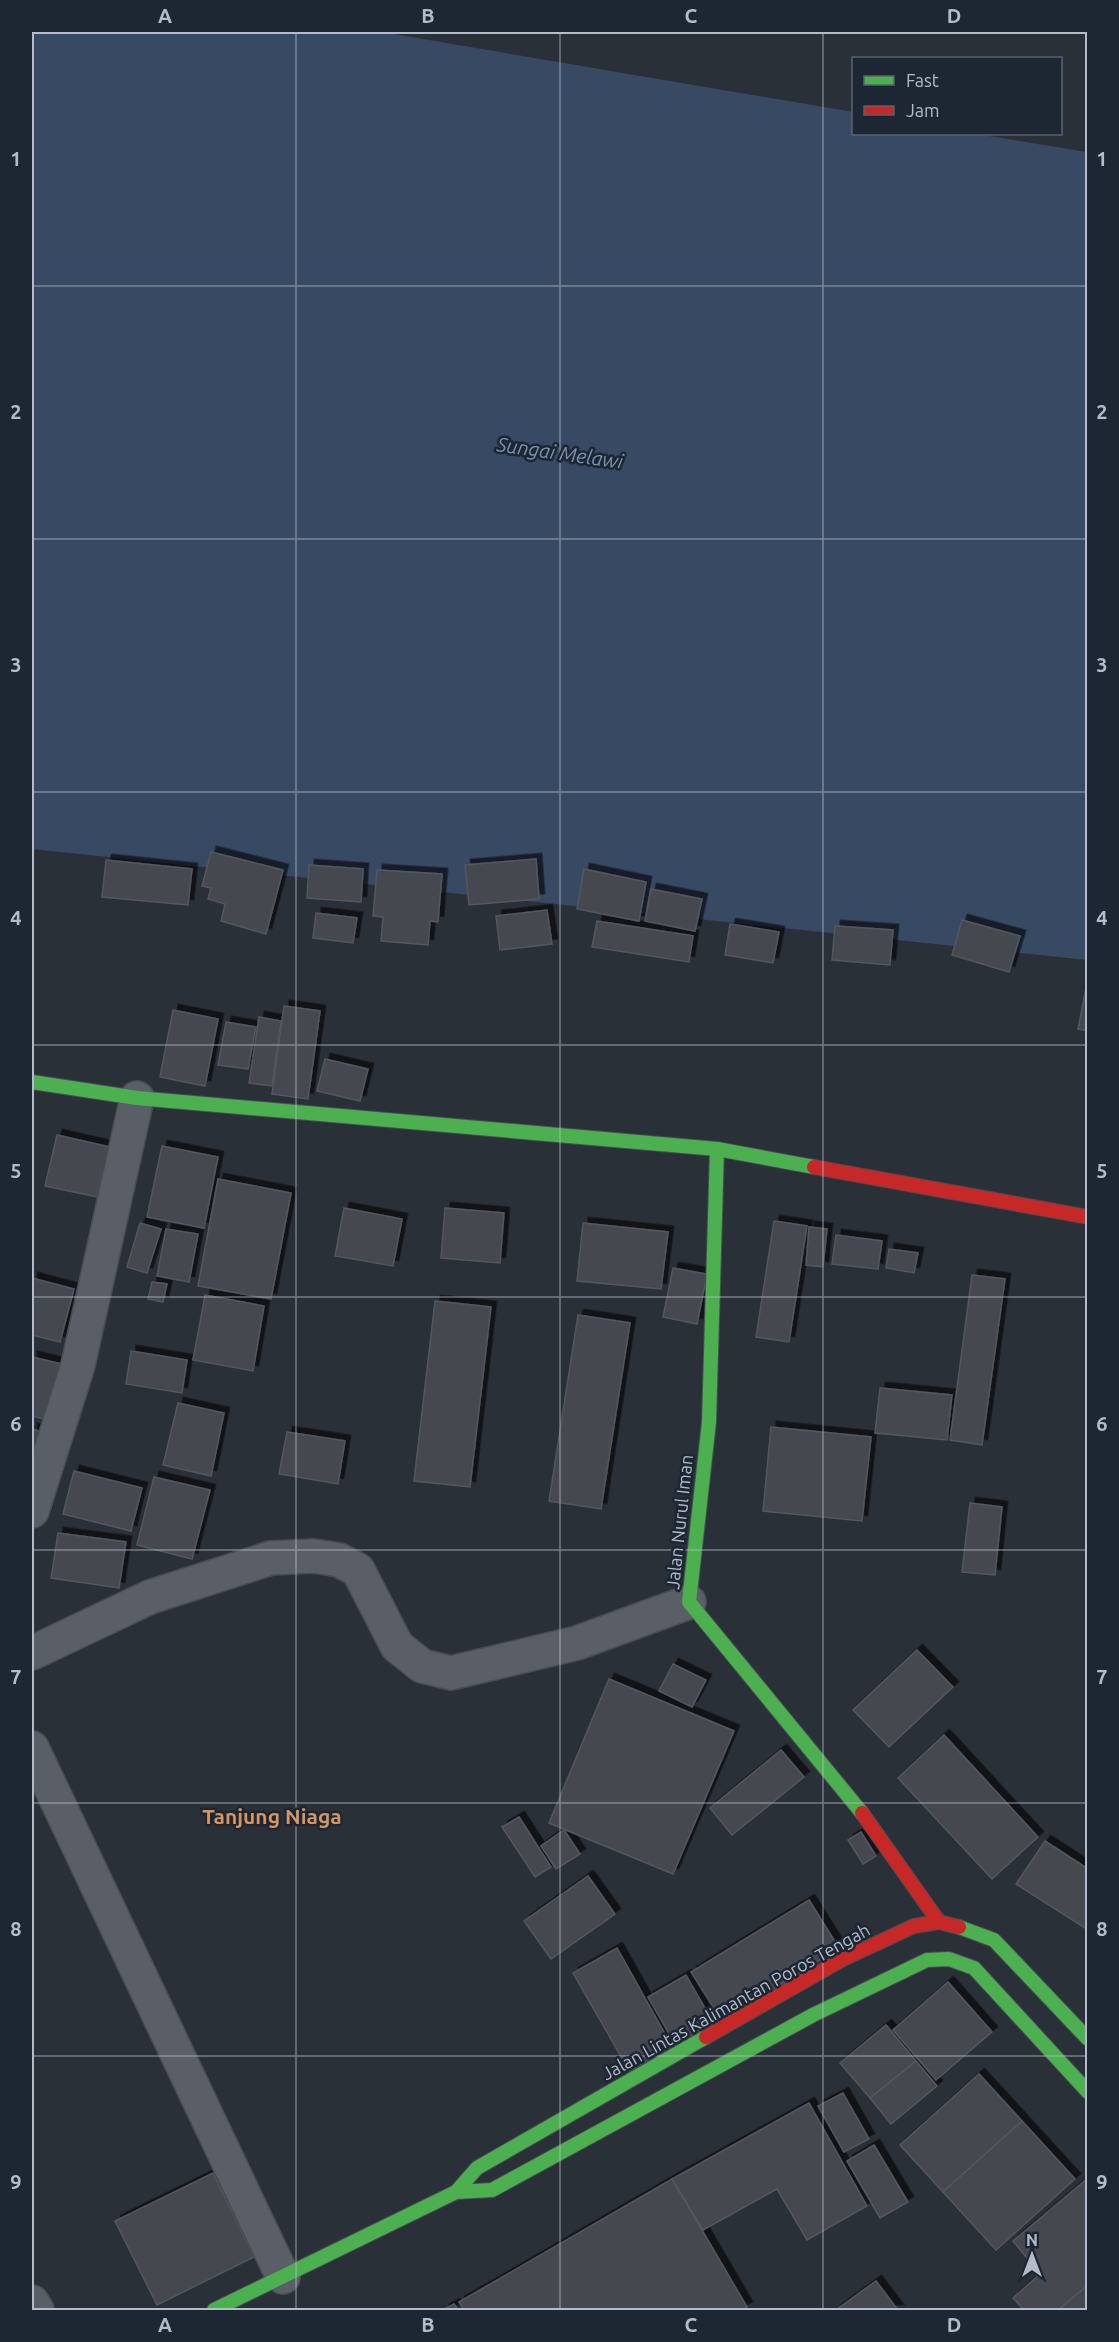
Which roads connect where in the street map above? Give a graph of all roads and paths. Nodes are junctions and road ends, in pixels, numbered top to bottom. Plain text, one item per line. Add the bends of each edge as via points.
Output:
1 (32, 1082) edge
2 (137, 1098) junction
3 (717, 1149) junction
4 (1088, 1216) edge
5 (32, 1511) edge
6 (689, 1602) junction
7 (32, 1653) edge
8 (32, 1748) edge
9 (939, 1922) junction
10 (1088, 2039) edge
11 (1088, 2092) edge
12 (456, 2192) junction
13 (283, 2277) junction
14 (32, 2302) edge
15 (37, 2310) edge
16 (214, 2310) edge

1 - 2 street
2 - 3 street
2 - 5 street via 78,1365
3 - 4 street
3 - 6 street, Jalan Nurul Iman via 709,1422
6 - 7 street via 577,1643 451,1673 422,1666 397,1646 358,1570 339,1560 314,1556 271,1558 150,1597
6 - 9 street, Jalan Nurul Iman via 858,1808
8 - 13 street
9 - 10 street, Jalan Lintas Kalimantan Poros Tengah via 994,1940
9 - 12 street, Jalan Lintas Kalimantan Poros Tengah via 914,1926 833,1965 477,2168
11 - 12 street, Jalan Lintas Kalimantan Poros Tengah via 974,1968 949,1959 927,1960 813,2015 492,2190
12 - 13 street, Jalan Lintas Kalimantan Poros Tengah
13 - 16 street, Jalan Lintas Kalimantan Poros Tengah
14 - 15 street

